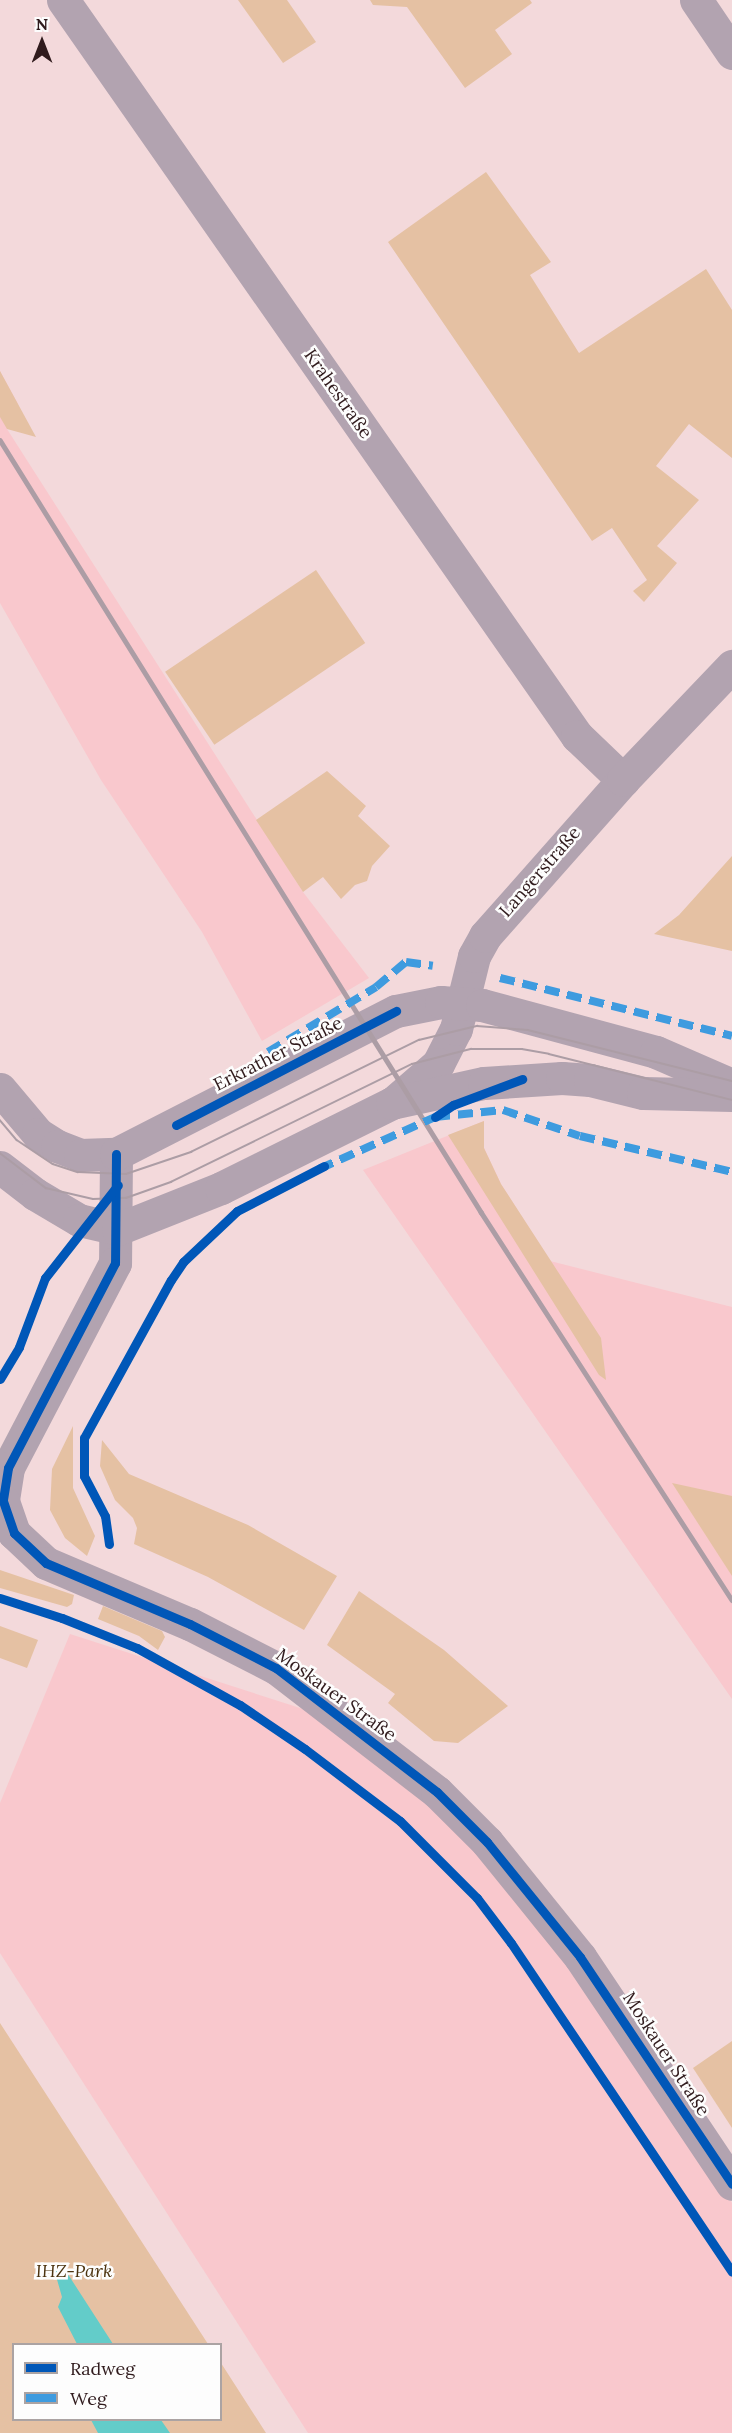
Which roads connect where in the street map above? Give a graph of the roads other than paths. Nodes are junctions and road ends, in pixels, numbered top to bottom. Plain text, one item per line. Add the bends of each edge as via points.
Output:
1 (63, 0) edge
2 (696, 0) edge
3 (732, 53) edge
4 (732, 666) edge
5 (623, 780) junction
6 (463, 1003) junction
7 (732, 1085) edge
8 (0, 1089) edge
9 (732, 1095) edge
10 (392, 1103) junction
11 (116, 1154) junction
12 (0, 1167) edge
13 (118, 1229) junction
14 (2, 1484) edge
15 (732, 2184) edge

1 - 5 street, Krahestraße via 578,736
2 - 3 street
4 - 5 street, Langerstraße
5 - 6 street, Langerstraße via 485,936 474,956
6 - 7 street, Erkrather Straße via 656,1052
6 - 10 street, Langerstraße via 456,1029 438,1064
6 - 11 street, Erkrather Straße via 441,1002 396,1011
8 - 11 street, Erkrather Straße via 38,1134 57,1146 80,1155
9 - 10 street via 643,1093 590,1080 562,1078 506,1080
10 - 13 street via 221,1188
11 - 13 street, Moskauer Straße
12 - 13 street via 79,1220
13 - 14 street, Moskauer Straße via 111,1274 45,1394
14 - 15 street, Moskauer Straße via 6,1518 14,1533 46,1563 190,1624 276,1668 437,1792 487,1842 580,1958

